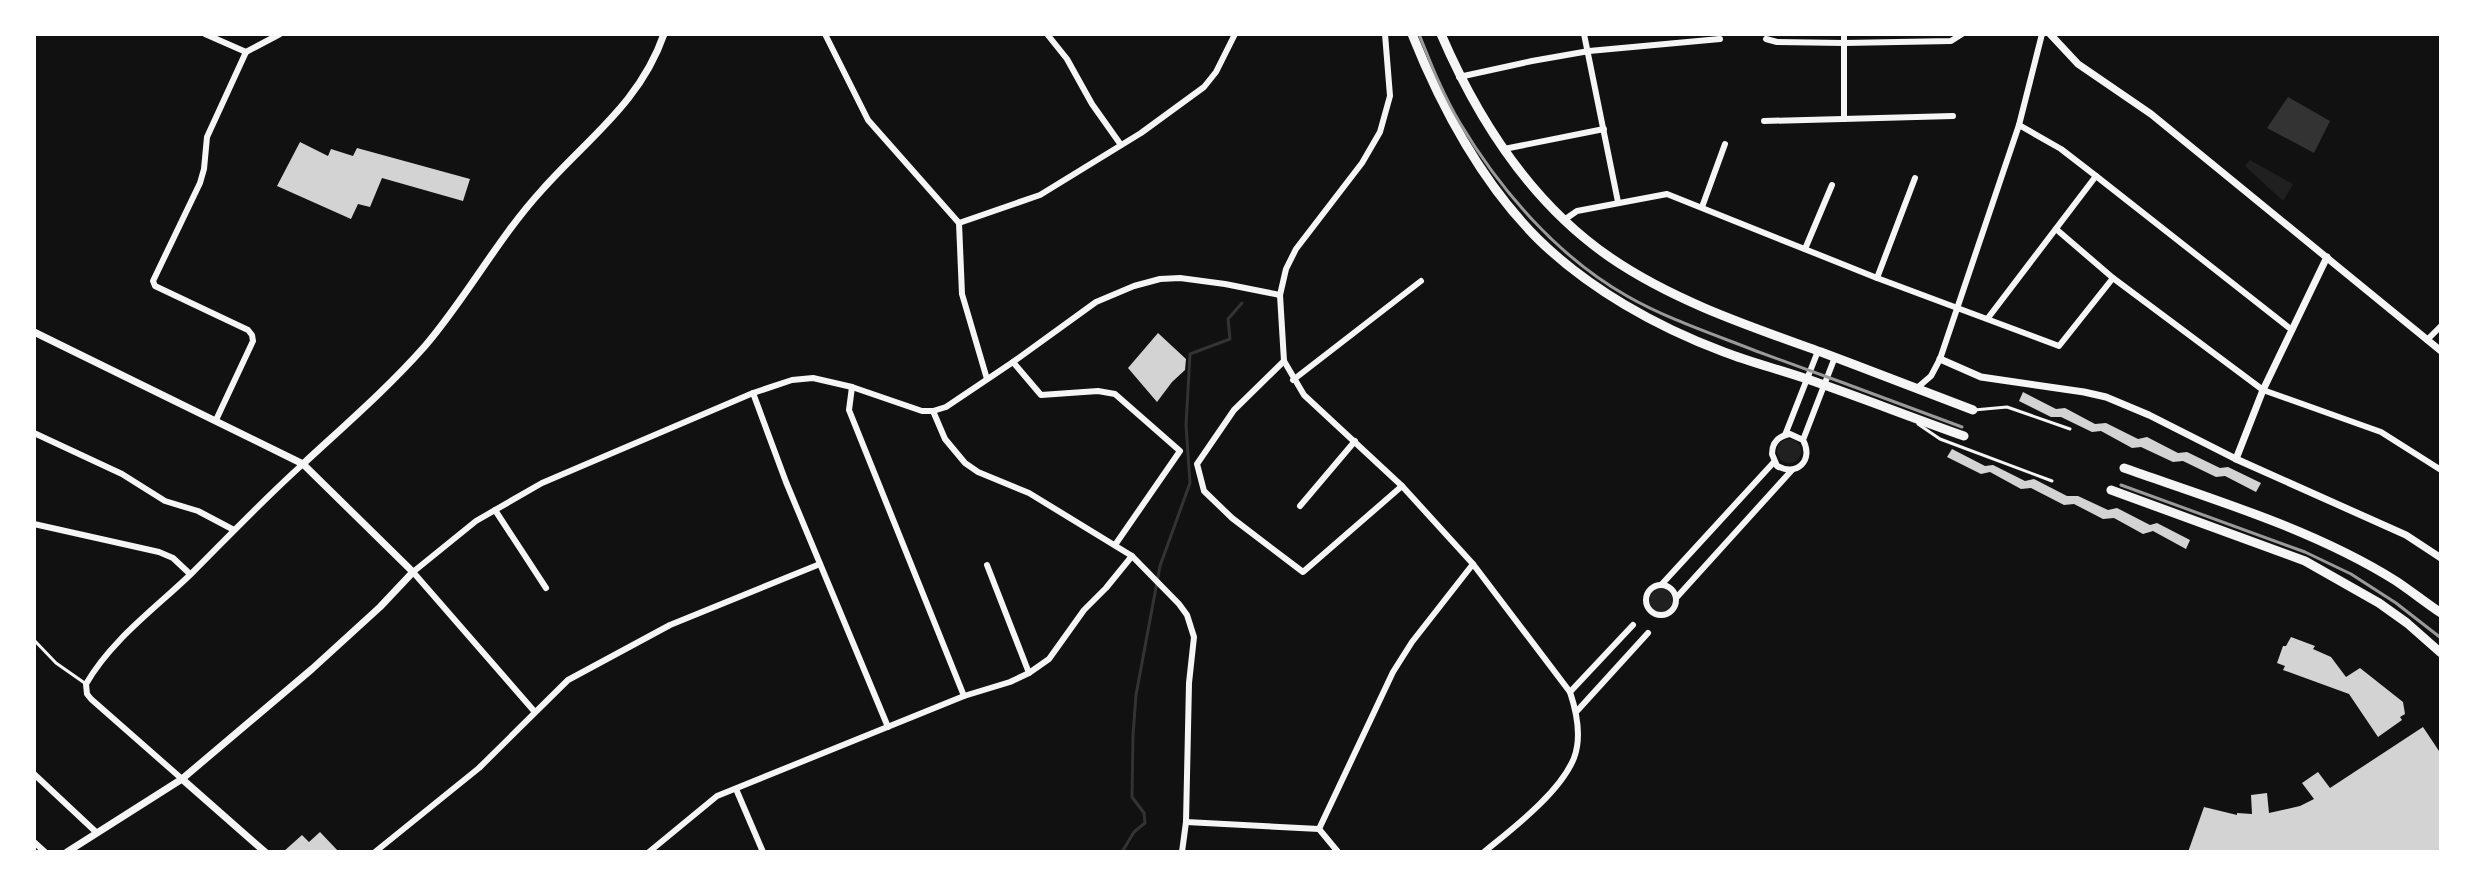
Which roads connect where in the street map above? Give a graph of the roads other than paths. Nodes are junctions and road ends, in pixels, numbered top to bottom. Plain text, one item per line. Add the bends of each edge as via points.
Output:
1 (205, 34) edge
2 (280, 34) edge
3 (664, 34) edge
4 (825, 34) edge
5 (1047, 34) edge
6 (1235, 34) edge
7 (1385, 34) edge
8 (1412, 34) edge
9 (1441, 34) edge
10 (1584, 34) edge
11 (1844, 34) edge
12 (1962, 34) edge
13 (2042, 34) edge
14 (2050, 34) edge
15 (1720, 39) dead end
16 (1766, 39) dead end
17 (1844, 43) junction
18 (1589, 51) junction
19 (246, 52) junction
20 (1459, 77) junction
21 (1953, 116) dead end
22 (1844, 119) junction
23 (1764, 121) dead end
24 (2019, 125) junction
25 (1604, 129) junction
26 (1725, 144) dead end
27 (1121, 145) junction
28 (1504, 149) junction
29 (2096, 176) junction
30 (1915, 178) dead end
31 (1832, 185) dead end
32 (1618, 202) junction
33 (1702, 207) junction
34 (1564, 220) junction
35 (959, 223) junction
36 (2056, 229) junction
37 (1805, 249) junction
38 (2327, 257) junction
39 (1877, 278) junction
40 (2113, 278) junction
41 (1421, 281) dead end
42 (1280, 295) junction
43 (1957, 306) junction
44 (1988, 318) junction
45 (2441, 326) edge
46 (2292, 330) junction
47 (34, 332) edge
48 (2427, 340) junction
49 (1818, 351) junction
50 (2441, 351) edge
51 (1835, 357) junction
52 (1940, 359) junction
53 (1284, 361) junction
54 (1013, 362) junction
55 (987, 379) junction
56 (1806, 379) junction
57 (1293, 380) junction
58 (1823, 385) junction
59 (852, 387) junction
60 (1917, 388) junction
61 (2263, 390) junction
62 (753, 393) junction
63 (1973, 410) joint
64 (933, 411) junction
65 (1909, 416) junction
66 (216, 420) junction
67 (2070, 429) dead end
68 (34, 433) edge
69 (1785, 435) junction
70 (1964, 436) dead end
71 (1803, 440) junction
72 (1355, 441) junction
73 (2236, 459) junction
74 (1774, 462) junction
75 (303, 464) junction
76 (2124, 468) dead end
77 (1792, 470) junction
78 (2441, 470) edge
79 (2052, 481) dead end
80 (1402, 486) junction
81 (2111, 490) dead end
82 (1300, 506) dead end
83 (495, 510) junction
84 (34, 524) edge
85 (234, 530) junction
86 (1115, 545) junction
87 (1132, 556) junction
88 (2441, 558) edge
89 (820, 564) junction
90 (1473, 564) junction
91 (987, 565) dead end
92 (413, 572) junction
93 (190, 574) junction
94 (1662, 584) junction
95 (546, 588) dead end
96 (1677, 597) junction
97 (1646, 600) junction
98 (1643, 613) dead end
99 (2441, 613) edge
100 (1633, 625) dead end
101 (1648, 633) dead end
102 (34, 640) edge
103 (2441, 653) edge
104 (1599, 662) junction
105 (1029, 673) junction
106 (1611, 675) junction
107 (86, 684) junction
108 (1570, 692) junction
109 (964, 696) junction
110 (534, 711) junction
111 (1577, 711) junction
112 (888, 727) junction
113 (34, 774) edge
114 (182, 779) junction
115 (736, 789) junction
116 (1186, 822) junction
117 (1319, 829) junction
118 (97, 833) junction
119 (34, 842) edge
120 (45, 852) edge
121 (67, 852) edge
122 (265, 852) edge
123 (375, 852) edge
124 (649, 852) edge
125 (763, 852) edge
126 (1182, 852) edge
127 (1338, 852) edge
128 (1484, 852) edge

1 - 19 street
2 - 19 street
3 - 75 street via 638,88 534,200 423,347
4 - 35 street via 868,120
5 - 27 street
6 - 27 street via 1204,87
7 - 42 street via 1390,96 1380,132 1296,249
8 - 56 main road via 1432,83 1480,167 1516,215 1561,259 1615,298 1677,332
9 - 20 main road
10 - 18 street
11 - 17 street
12 - 17 street via 1951,41
13 - 24 street
14 - 38 street via 2078,64 2151,114
15 - 18 street
16 - 17 street
17 - 22 street
18 - 20 street
18 - 25 street
19 - 66 street via 207,137 200,183 153,281 252,335
20 - 28 main road
21 - 22 street
22 - 23 street
24 - 29 street
24 - 43 street
25 - 28 street
25 - 32 street
26 - 33 street
27 - 35 street via 1040,195
28 - 34 main road
29 - 36 street
29 - 46 street
30 - 39 street
31 - 37 street
32 - 33 street via 1667,194
32 - 34 street via 1577,211
33 - 37 street
34 - 49 main road via 1611,258 1676,295
35 - 55 street via 962,294
36 - 40 street
36 - 44 street
37 - 39 street
38 - 46 street
38 - 48 street
39 - 43 street
40 - 44 street via 2059,346
40 - 61 street
41 - 57 street
42 - 53 street
42 - 54 street via 1160,279 1096,302
43 - 44 street
43 - 52 street
45 - 48 street
46 - 61 street
47 - 66 street
48 - 50 street
49 - 51 main road
49 - 56 street
51 - 58 street
51 - 60 main road
52 - 60 street
52 - 73 street via 1981,377 2106,397
53 - 57 street
53 - 80 street via 1234,410 1197,464 1204,491 1303,572
54 - 55 street
54 - 86 street via 1041,395 1115,394 1180,451
55 - 64 street
56 - 58 main road
56 - 69 street
57 - 72 street
58 - 65 main road
58 - 71 street
59 - 62 street via 803,378
59 - 64 street
59 - 109 street via 849,410
60 - 63 main road
61 - 73 street
61 - 78 street via 2381,432
62 - 83 street via 542,483
62 - 89 street
63 - 67 lane via 2007,407
64 - 86 street via 945,439 965,463 1029,493
65 - 70 main road
65 - 79 lane via 1940,439
66 - 75 street
68 - 85 street via 122,474 165,501
69 - 71 street
69 - 74 street via 1772,446
71 - 77 street via 1806,460
72 - 80 street
72 - 82 street
73 - 88 street via 2406,535
74 - 77 street
74 - 94 street
75 - 85 street
75 - 92 street
76 - 99 main road via 2319,541 2395,581
77 - 96 street
80 - 90 street
81 - 103 main road via 2305,561 2379,603
83 - 92 street
83 - 95 street
84 - 93 street via 159,552
85 - 93 street
86 - 87 street
87 - 105 street via 1049,659
87 - 116 street via 1192,625
89 - 110 street via 670,625 568,680
89 - 112 street
90 - 108 street
90 - 117 street via 1393,672
91 - 105 street
92 - 110 street
92 - 114 street via 312,669
93 - 107 street via 128,632
94 - 96 street
94 - 97 street via 1652,588
96 - 97 street via 1672,611 1661,617
97 - 98 street
100 - 104 street
101 - 106 street
102 - 107 lane
104 - 106 street
104 - 108 street
105 - 109 street
106 - 111 street
107 - 114 street via 91,699
108 - 111 street
109 - 112 street
110 - 123 street via 479,768
111 - 128 street via 1573,760 1533,812
112 - 115 street
113 - 118 street
114 - 118 street
114 - 122 street
115 - 124 street via 717,796
115 - 125 street
116 - 117 street
116 - 126 street
117 - 127 street
118 - 121 street
119 - 120 street

